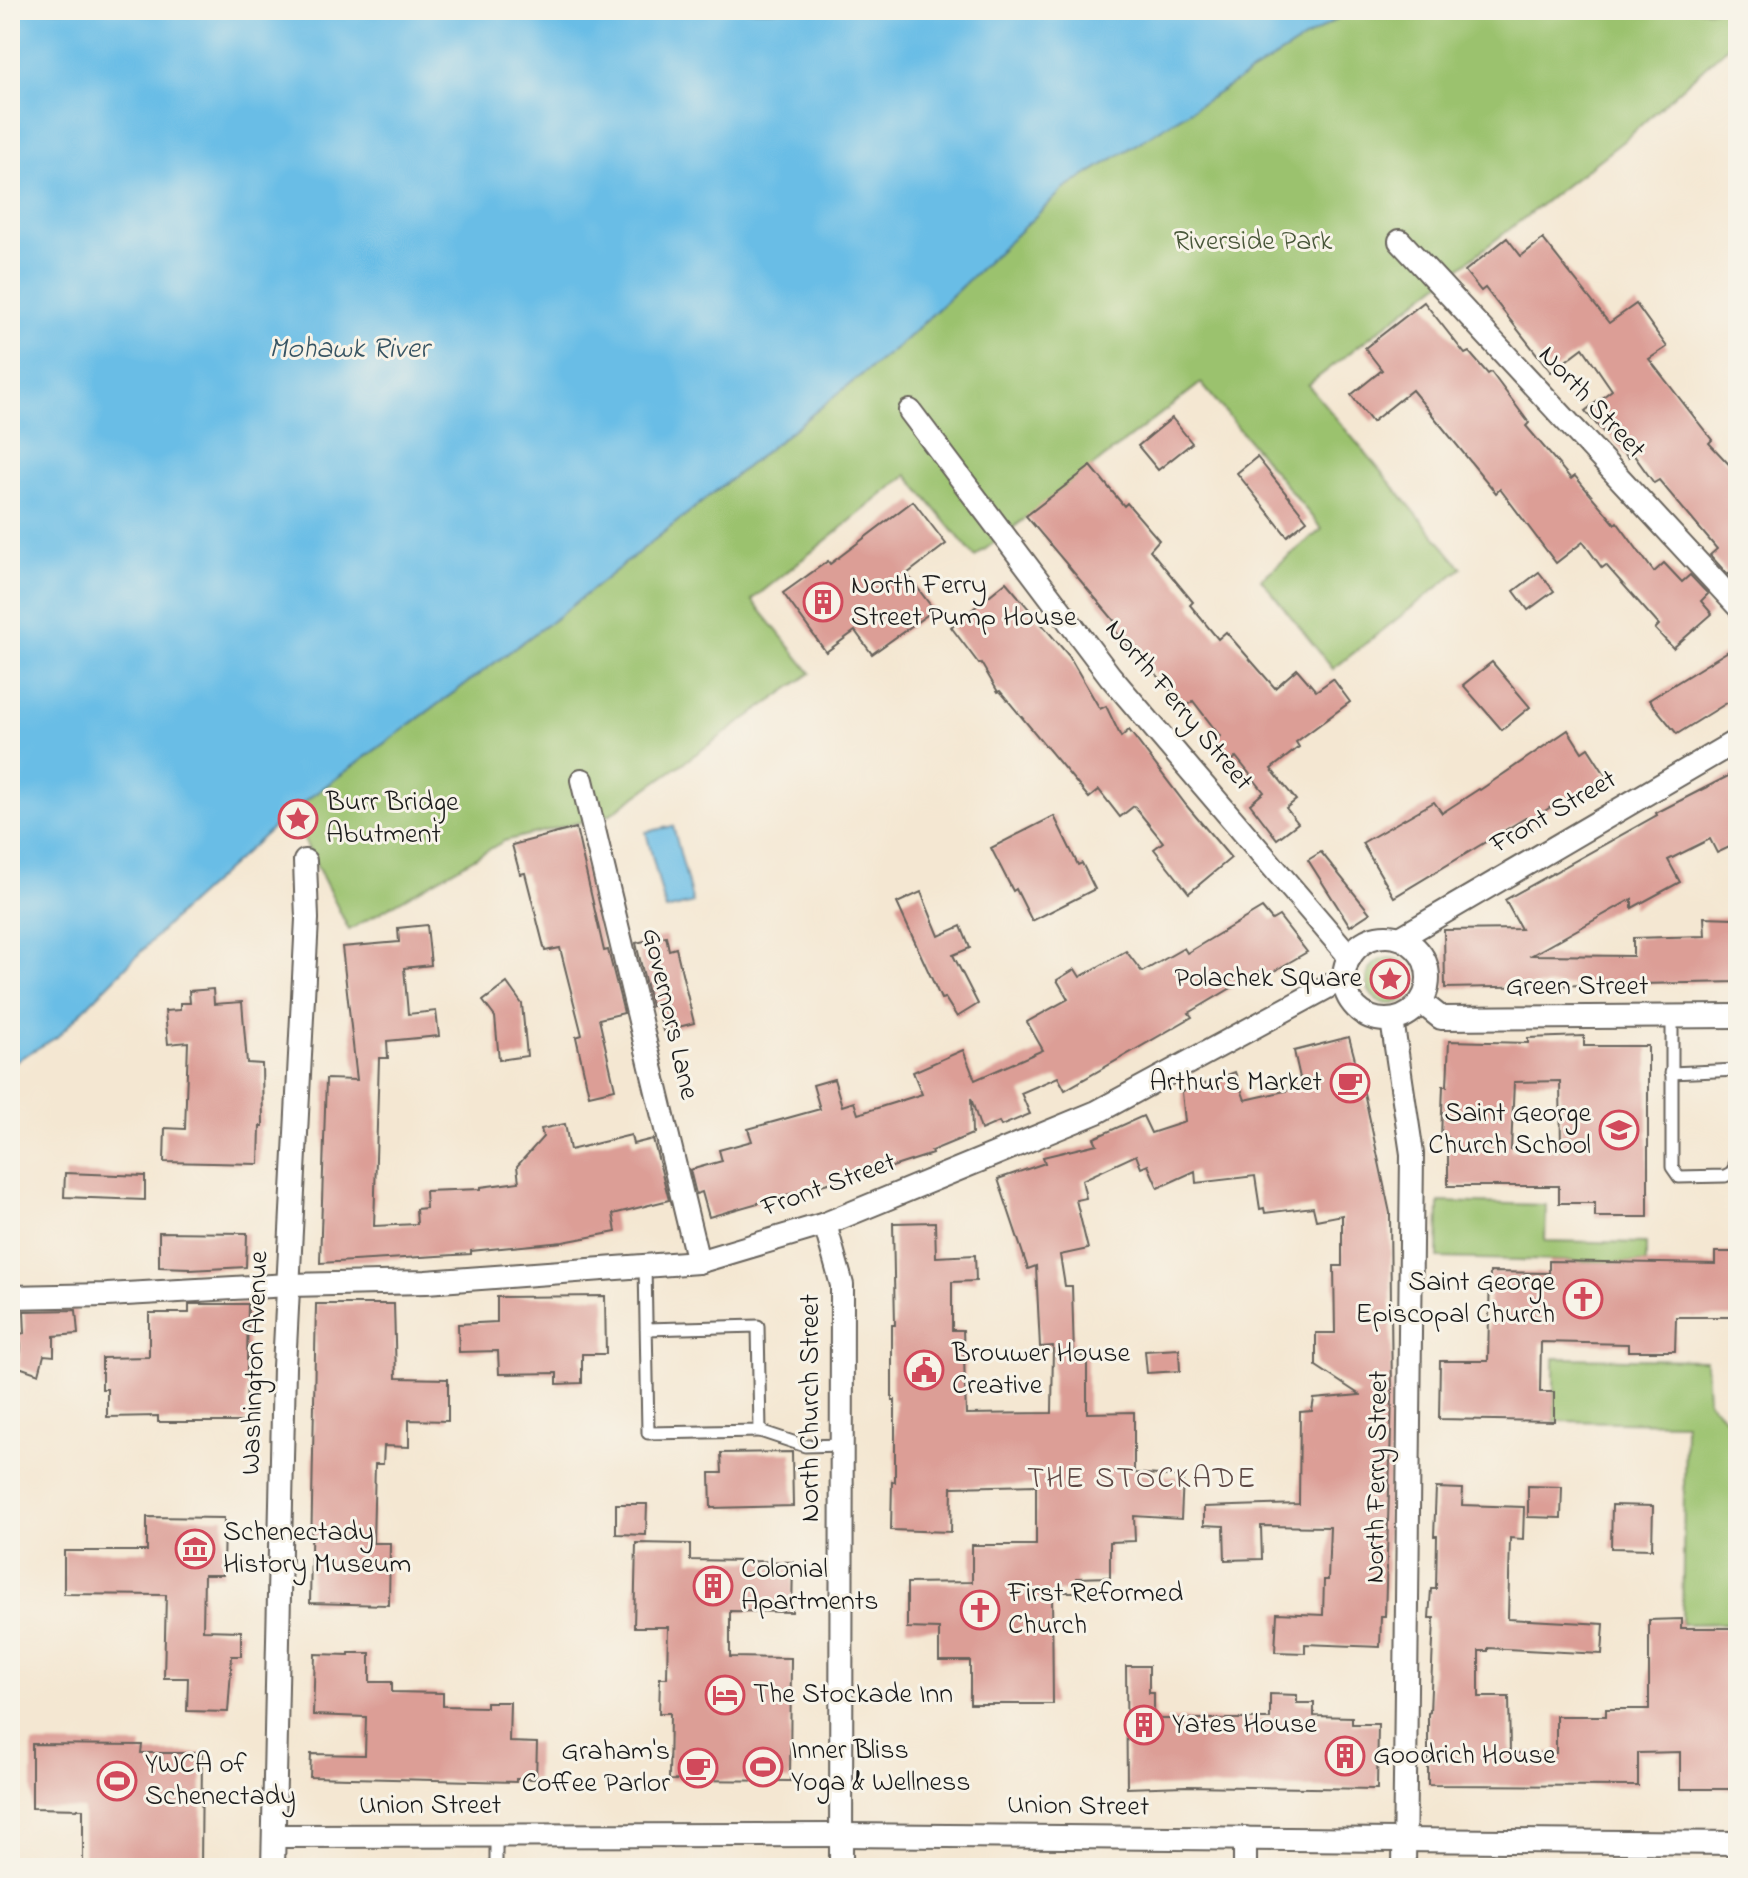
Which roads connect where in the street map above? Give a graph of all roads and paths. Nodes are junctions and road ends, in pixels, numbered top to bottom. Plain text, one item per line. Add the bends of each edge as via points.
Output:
1 (1400, 241) dead end
2 (910, 411) dead end
3 (1738, 606) edge
4 (1738, 740) edge
5 (582, 780) dead end
6 (305, 861) dead end
7 (1400, 938) junction
8 (1347, 968) junction
9 (1421, 1002) junction
10 (1672, 1016) junction
11 (1738, 1016) edge
12 (1392, 1020) junction
13 (1738, 1070) edge
14 (1671, 1073) junction
15 (1738, 1107) edge
16 (825, 1224) junction
17 (698, 1262) junction
18 (645, 1264) junction
19 (289, 1285) junction
20 (10, 1297) edge
21 (646, 1329) junction
22 (760, 1431) junction
23 (842, 1445) junction
24 (841, 1835) junction
25 (274, 1836) junction
26 (496, 1836) junction
27 (1245, 1838) junction
28 (1404, 1840) junction
29 (1738, 1843) edge
30 (273, 1868) edge
31 (496, 1868) edge
32 (841, 1868) edge
33 (1245, 1868) edge
34 (1404, 1868) edge

1 - 3 street, North Street
2 - 8 street, North Ferry Street via 1110,676
4 - 7 street, Front Street
5 - 17 street, Governors Lane
6 - 19 street, Washington Avenue via 307,919
7 - 8 street, Front Street via 1371,939 1359,946
7 - 9 street via 1426,965 1429,978
8 - 12 street via 1353,1005 1364,1014
8 - 16 street, Front Street via 1097,1112
9 - 10 street, Green Street via 1441,1018
9 - 12 street
10 - 11 street, Green Street
10 - 14 lane
12 - 28 street, North Ferry Street via 1412,1154
13 - 14 lane
14 - 15 lane via 1672,1167 1679,1177 1731,1173
16 - 17 street, Front Street
16 - 23 street, North Church Street via 842,1285
17 - 18 street, Front Street
18 - 19 street, Front Street via 426,1282
18 - 21 lane
19 - 20 street, Front Street
19 - 25 street, Washington Avenue
21 - 22 lane via 648,1433
21 - 22 lane via 758,1326
22 - 23 lane via 805,1446
23 - 24 street, North Church Street
24 - 26 street, Union Street
24 - 27 street, Union Street
24 - 32 street, North Church Street
25 - 26 street, Union Street
25 - 30 street, Washington Avenue
26 - 31 lane
27 - 28 street, Union Street
27 - 33 street
28 - 29 street, Union Street
28 - 34 street, North Ferry Street

